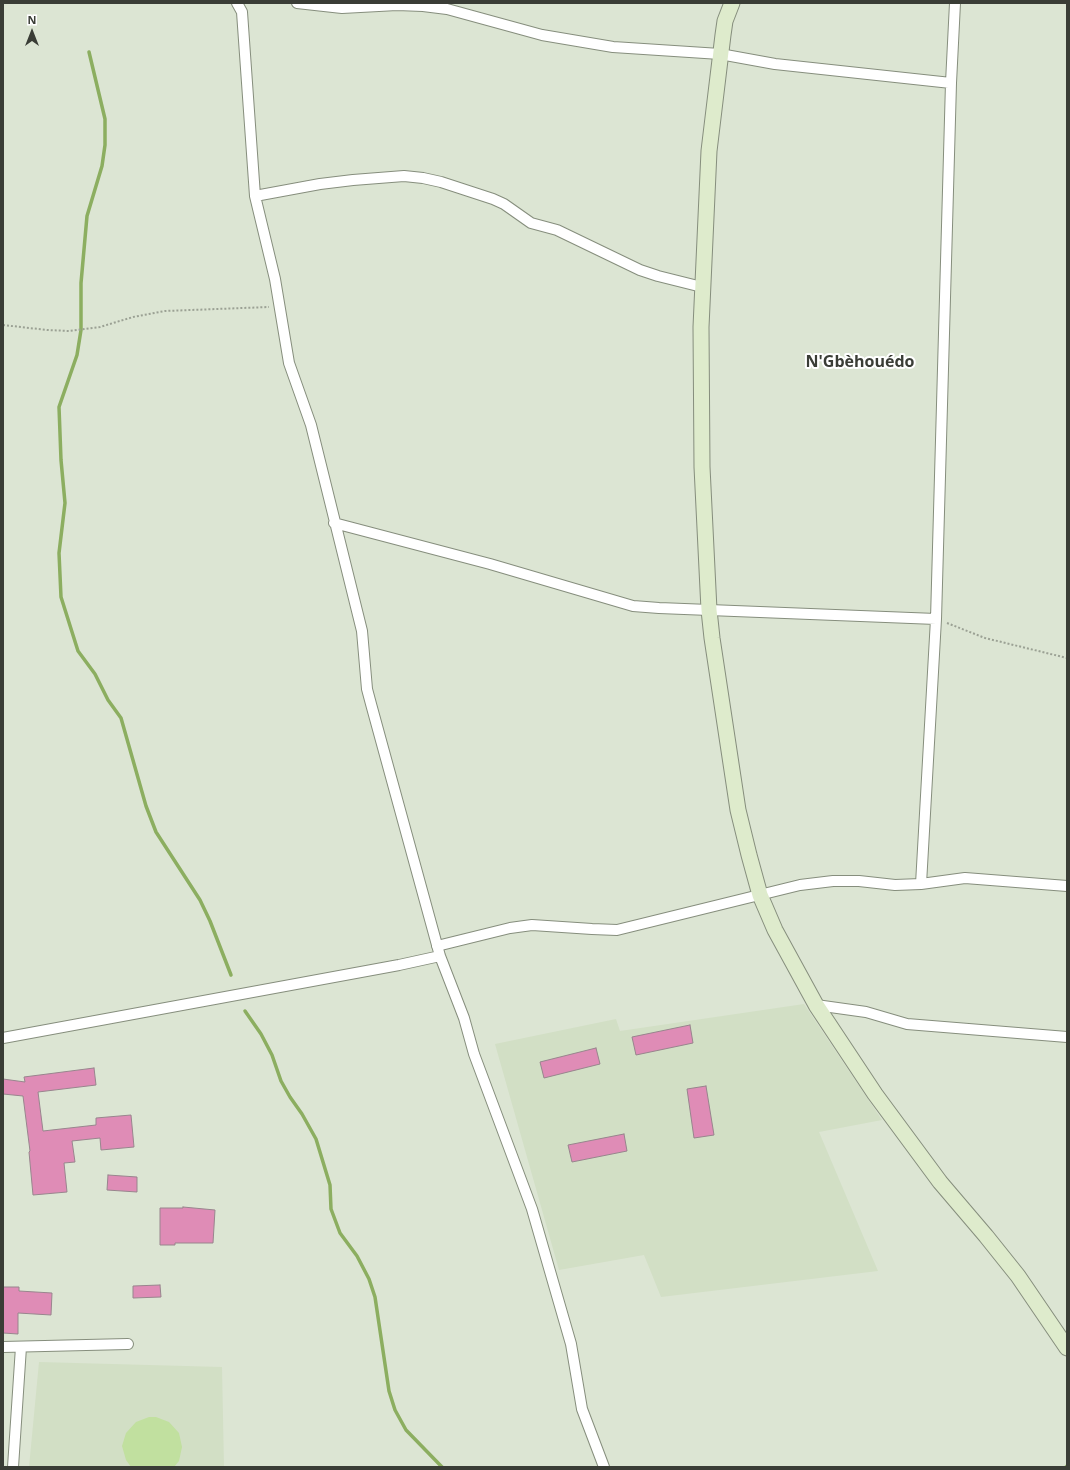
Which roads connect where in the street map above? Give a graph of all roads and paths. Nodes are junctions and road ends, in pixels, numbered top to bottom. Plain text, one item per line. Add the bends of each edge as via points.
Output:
1 (237, 3) edge
2 (297, 3) edge
3 (732, 3) edge
4 (955, 3) edge
5 (720, 54) junction
6 (952, 83) junction
7 (255, 196) junction
8 (702, 286) junction
9 (278, 306) junction
10 (3, 325) edge
11 (334, 523) junction
12 (709, 610) junction
13 (936, 619) junction
14 (1067, 658) edge
15 (921, 884) junction
16 (1067, 886) edge
17 (760, 895) junction
18 (438, 951) junction
19 (816, 1005) junction
20 (3, 1038) edge
21 (1067, 1038) edge
22 (128, 1344) dead end
23 (3, 1347) edge
24 (21, 1347) junction
25 (1067, 1348) edge
26 (13, 1467) edge
27 (604, 1467) edge

1 - 7 street via 242,12
2 - 5 street via 342,8 423,6 447,9 542,35 613,48
3 - 5 street via 725,21
4 - 6 street
5 - 6 street via 775,64
5 - 8 street via 709,151
6 - 13 street
7 - 8 street via 353,180 404,176 423,178 493,199 531,223 561,232 640,270
7 - 9 street
8 - 12 street via 702,468
9 - 10 path via 165,311 100,327 69,331
9 - 11 street via 289,364 311,425
11 - 12 street via 490,564 633,606
11 - 18 street via 362,631 371,704
12 - 13 street
12 - 17 street via 738,810
13 - 14 path via 985,638
13 - 15 street
15 - 16 street via 965,878
15 - 17 street via 833,881 800,885
17 - 18 street via 618,930 532,925 510,928
17 - 19 street via 775,930
18 - 20 street via 399,965
18 - 27 street via 532,1209 571,1344 582,1409
19 - 21 street via 866,1012 906,1024
19 - 25 street via 875,1094 940,1182 1018,1276
22 - 24 street
23 - 24 street
24 - 26 street

